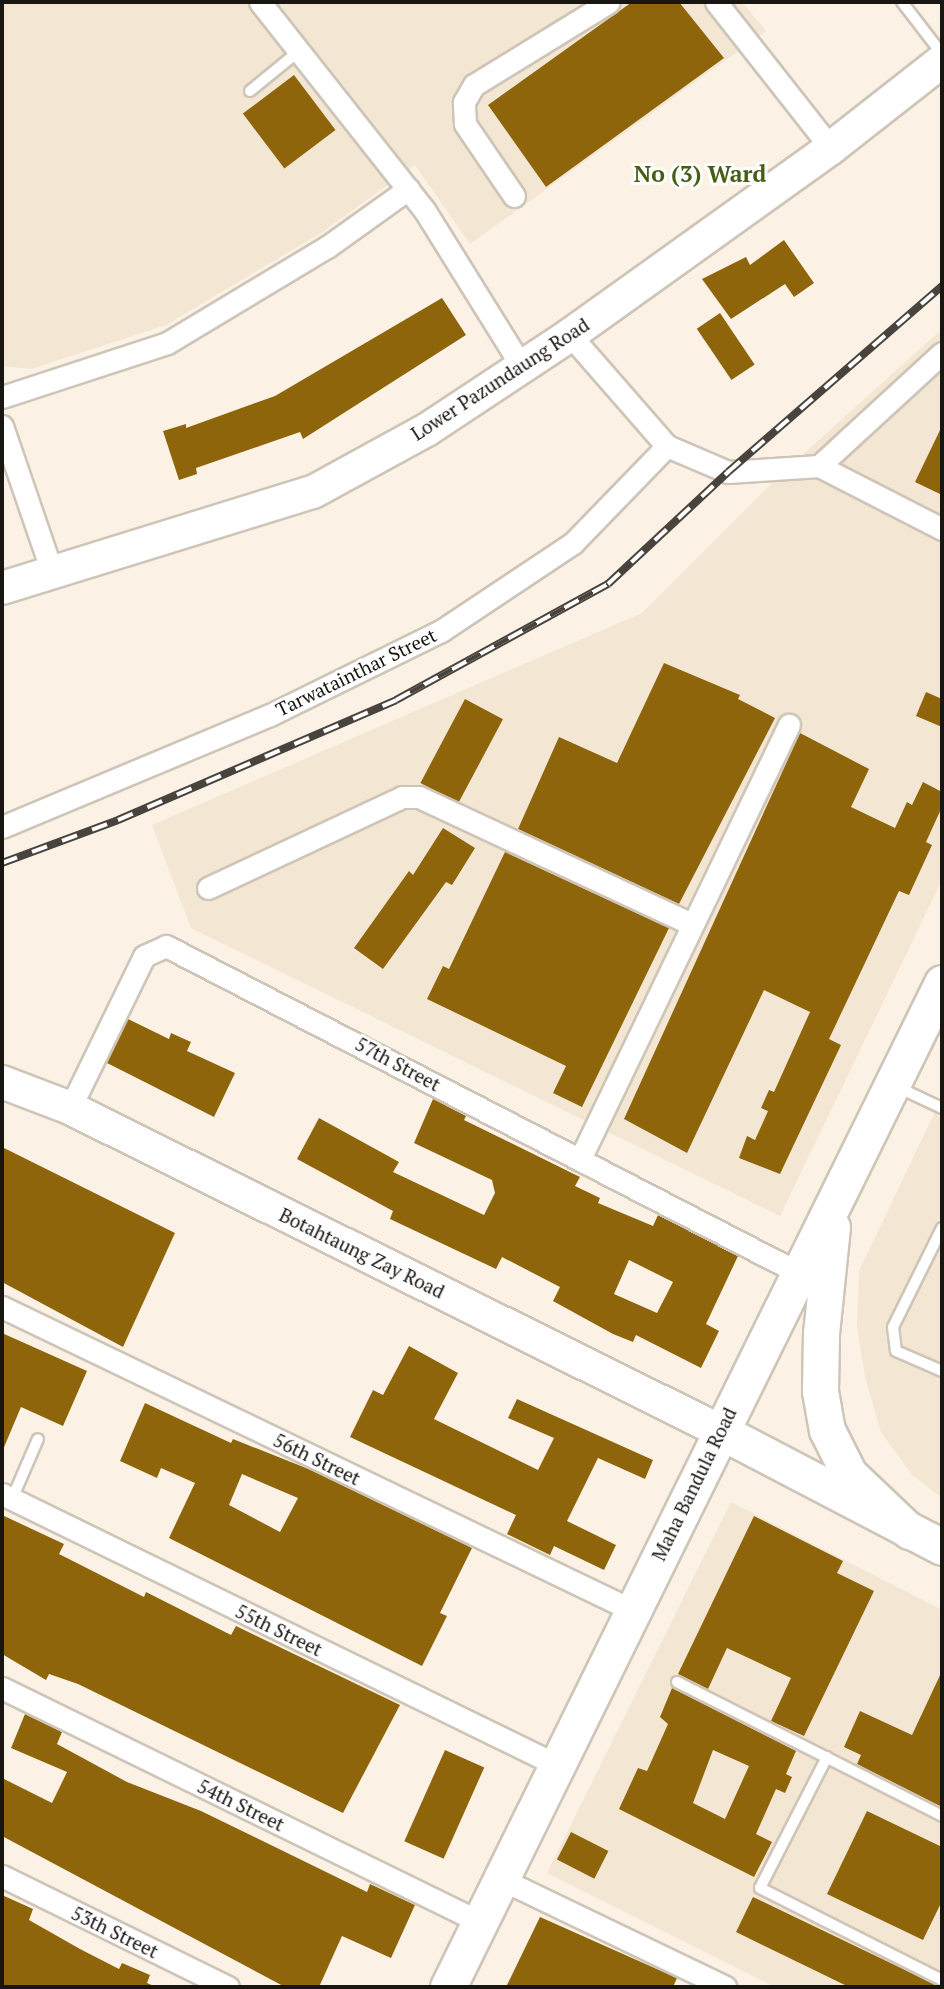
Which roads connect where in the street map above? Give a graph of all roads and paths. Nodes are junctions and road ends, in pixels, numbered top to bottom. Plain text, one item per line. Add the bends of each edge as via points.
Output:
1 (260, 2) edge
2 (609, 2) edge
3 (716, 2) edge
4 (902, 2) edge
5 (299, 51) junction
6 (942, 54) edge
7 (942, 61) edge
8 (250, 91) dead end
9 (831, 148) junction
10 (408, 189) junction
11 (514, 196) dead end
12 (570, 335) junction
13 (942, 353) edge
14 (522, 367) junction
15 (2, 397) edge
16 (2, 426) edge
17 (667, 446) junction
18 (819, 466) junction
19 (942, 529) edge
20 (51, 572) junction
21 (2, 588) edge
22 (789, 725) dead end
23 (2, 827) edge
24 (208, 888) dead end
25 (693, 925) junction
26 (942, 983) edge
27 (2, 1082) edge
28 (892, 1084) junction
29 (70, 1108) junction
30 (942, 1108) edge
31 (580, 1159) junction
32 (834, 1205) junction
33 (942, 1228) edge
34 (799, 1273) junction
35 (2, 1307) edge
36 (942, 1371) edge
37 (720, 1431) junction
38 (38, 1439) dead end
39 (7, 1497) edge
40 (909, 1531) junction
41 (942, 1547) edge
42 (632, 1610) junction
43 (677, 1682) dead end
44 (2, 1688) edge
45 (827, 1757) junction
46 (556, 1765) junction
47 (942, 1816) edge
48 (2, 1876) edge
49 (501, 1879) junction
50 (480, 1922) junction
51 (942, 1978) edge
52 (701, 1982) edge
53 (228, 1987) edge
54 (448, 1987) edge
55 (725, 1987) edge

1 - 5 street
2 - 11 street via 474,85 464,102 465,124
3 - 9 street
4 - 6 lane
5 - 8 lane
5 - 10 street
7 - 9 main road, Lower Pazundaung Road
9 - 12 main road, Lower Pazundaung Road
10 - 14 street
10 - 15 street via 327,247 167,343
12 - 14 main road, Lower Pazundaung Road
12 - 17 street
13 - 18 street
14 - 20 main road, Lower Pazundaung Road via 428,429 313,492
16 - 20 street
17 - 18 street via 728,472
17 - 23 street, Tarwatainthar Street via 573,543 441,631 270,715
18 - 19 street
20 - 21 main road, Lower Pazundaung Road
22 - 25 street
24 - 25 street via 402,797 419,797
25 - 31 street
26 - 28 main road, Maha Bandula Road
27 - 29 main road, Botahtaung Zay Road
28 - 30 lane
28 - 32 main road, Maha Bandula Road
29 - 31 street, 57th Street via 144,956 166,946
29 - 37 main road, Botahtaung Zay Road
31 - 34 street, 57th Street
32 - 34 main road, Maha Bandula Road
32 - 40 main road via 821,1333 820,1391 827,1430 849,1474
33 - 36 lane via 893,1327 896,1351
34 - 37 main road, Maha Bandula Road
35 - 42 street, 56th Street
37 - 40 main road
37 - 42 main road, Maha Bandula Road
38 - 39 lane
39 - 46 street, 55th Street
40 - 41 main road
42 - 46 main road, Maha Bandula Road
43 - 45 lane
44 - 50 street, 54th Street
45 - 47 lane
45 - 51 lane via 760,1888
46 - 49 main road, Maha Bandula Road
48 - 53 street, 53th Street
49 - 50 main road, Maha Bandula Road
49 - 52 street
50 - 54 main road, Maha Bandula Road
52 - 55 street

